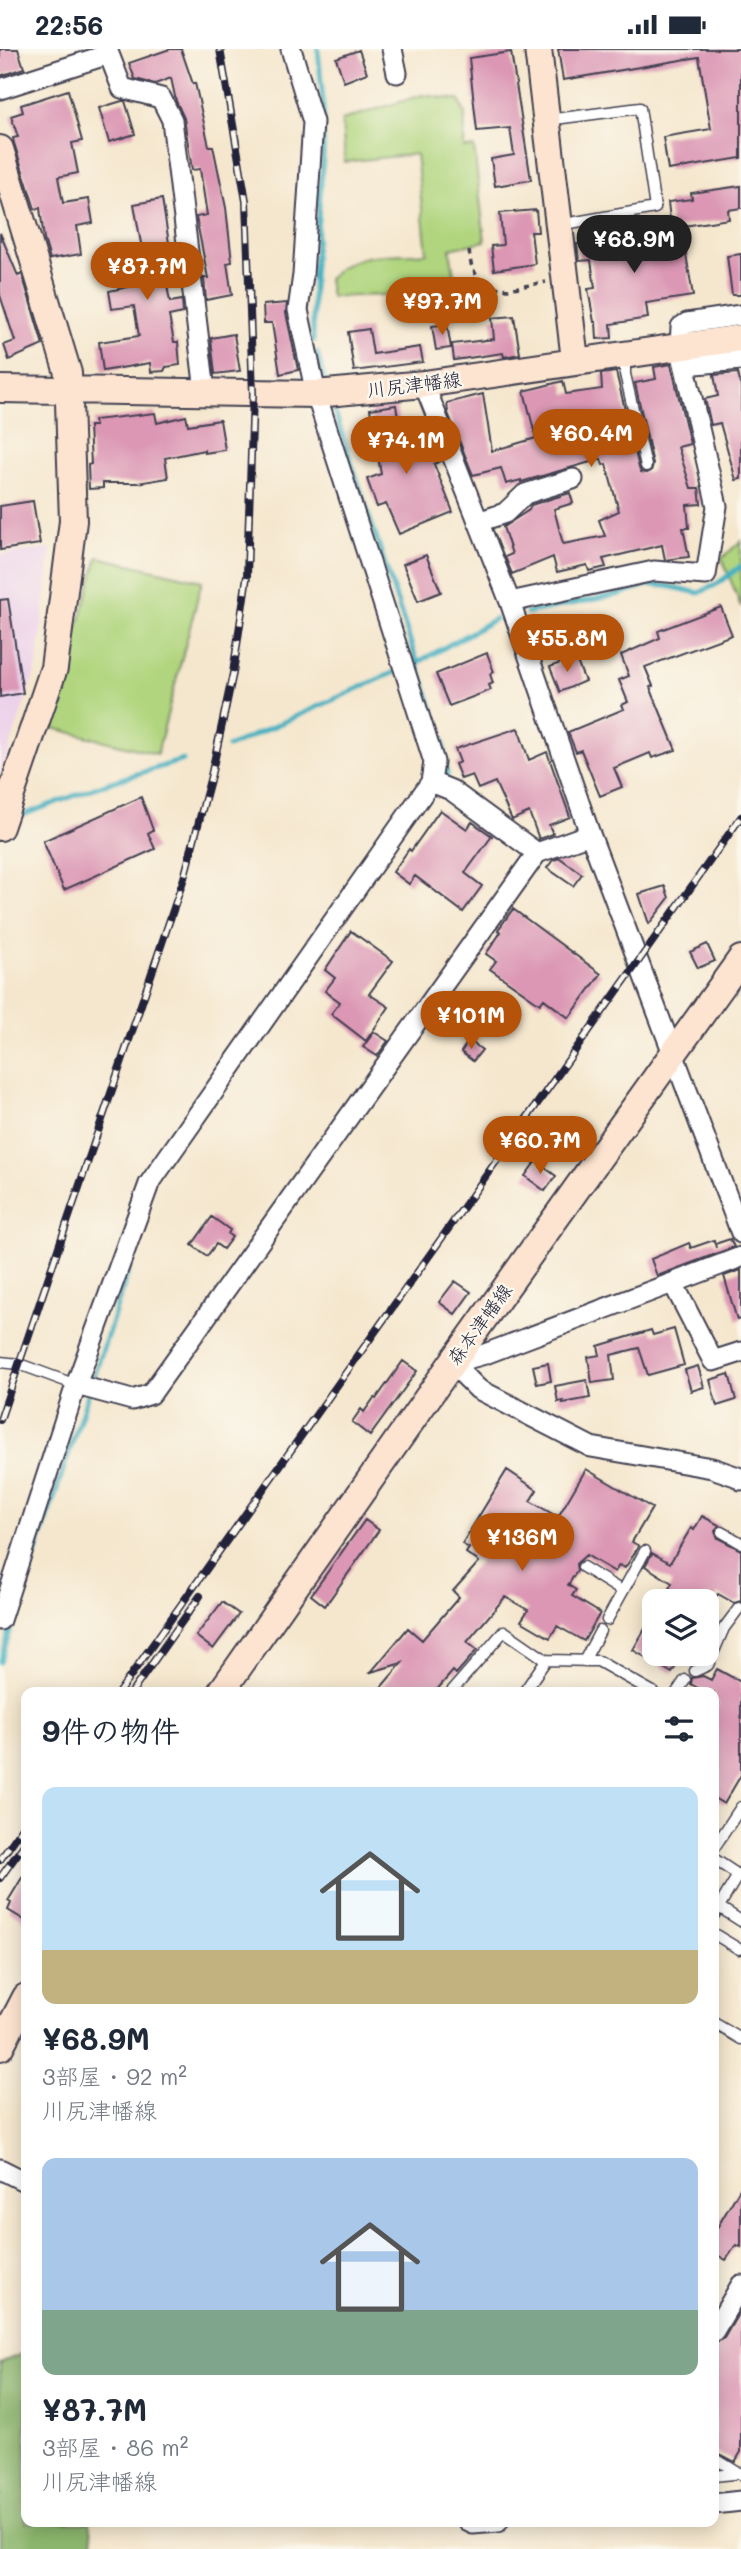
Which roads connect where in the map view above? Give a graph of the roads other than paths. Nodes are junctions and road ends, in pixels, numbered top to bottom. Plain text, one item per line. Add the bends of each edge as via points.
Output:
1 (291, 49) edge
2 (392, 49) edge
3 (538, 49) edge
4 (108, 52) edge
5 (397, 73) dead end
6 (0, 89) edge
7 (546, 120) junction
8 (0, 149) edge
9 (559, 225) junction
10 (741, 315) edge
11 (741, 338) edge
12 (625, 354) junction
13 (682, 356) junction
14 (575, 360) junction
15 (741, 360) edge
16 (424, 384) junction
17 (0, 389) edge
18 (70, 390) junction
19 (205, 391) junction
20 (327, 393) junction
21 (646, 466) dead end
22 (573, 479) dead end
23 (478, 522) junction
24 (510, 602) junction
25 (439, 785) junction
26 (0, 827) edge
27 (590, 834) junction
28 (537, 853) junction
29 (740, 961) edge
30 (674, 1052) junction
31 (741, 1233) edge
32 (741, 1258) edge
33 (673, 1283) junction
34 (741, 1352) edge
35 (0, 1362) edge
36 (452, 1363) junction
37 (84, 1388) junction
38 (741, 1481) edge
39 (722, 1532) dead end
40 (741, 1543) edge
41 (645, 1551) dead end
42 (583, 1567) dead end
43 (622, 1591) junction
44 (739, 1608) dead end
45 (0, 1620) edge
46 (607, 1620) dead end
47 (600, 1631) dead end
48 (546, 1660) junction
49 (583, 1661) junction
50 (695, 1671) dead end
51 (685, 1680) dead end
52 (225, 1687) edge
53 (455, 1687) edge
54 (527, 1687) edge
55 (644, 1687) edge
56 (680, 1687) edge
57 (741, 1807) edge
58 (719, 1840) edge
59 (719, 1862) edge
60 (740, 1876) edge
61 (719, 1907) edge
62 (719, 1912) edge
63 (741, 1921) edge
64 (719, 1937) edge
65 (740, 1949) edge
66 (21, 2007) edge
67 (719, 2026) edge
68 (741, 2039) edge
69 (0, 2047) edge
70 (0, 2169) edge
71 (21, 2180) edge
72 (741, 2285) edge
73 (719, 2322) edge
74 (719, 2461) edge
75 (741, 2473) edge
76 (719, 2475) edge
77 (741, 2501) edge
78 (719, 2503) edge

1 - 20 street via 313,122 298,310
2 - 5 street
3 - 7 main road
4 - 6 street
4 - 19 street via 122,88 161,99 172,120
7 - 9 main road
7 - 9 lane via 640,108 655,208
8 - 18 main road
9 - 14 main road
10 - 13 street via 681,327
11 - 13 main road, 川尻津幡線
12 - 13 main road, 川尻津幡線
12 - 14 main road, 川尻津幡線
12 - 21 lane via 625,374
13 - 15 street
13 - 24 street via 716,506 706,575 654,571
14 - 16 main road, 川尻津幡線
16 - 20 main road, 川尻津幡線
16 - 23 street
17 - 18 main road, 川尻津幡線
18 - 19 main road, 川尻津幡線
18 - 26 main road via 74,521 54,668
19 - 20 main road, 川尻津幡線
20 - 25 street
22 - 23 street via 525,494 505,513
23 - 24 street
24 - 27 street
25 - 28 street
25 - 37 street via 149,1184
27 - 28 street
27 - 30 street
28 - 37 street via 151,1394 132,1400
29 - 30 main road, 森本津幡線
30 - 31 street
30 - 36 main road, 森本津幡線
32 - 33 street
33 - 34 street via 713,1361
33 - 36 street
35 - 37 lane via 19,1364
36 - 38 street via 478,1389 591,1447 712,1468
36 - 52 main road, 森本津幡線
37 - 45 street
39 - 40 lane
41 - 43 lane
42 - 43 lane
43 - 46 lane
44 - 50 lane via 708,1665
47 - 49 lane
48 - 49 lane
48 - 53 lane via 505,1631
48 - 54 lane
49 - 55 lane via 598,1661
51 - 56 lane
57 - 58 lane
59 - 60 lane
60 - 61 lane
62 - 63 lane
64 - 65 lane
66 - 69 main road
67 - 68 lane
70 - 71 street
72 - 73 street
74 - 75 lane
75 - 76 lane
77 - 78 street

